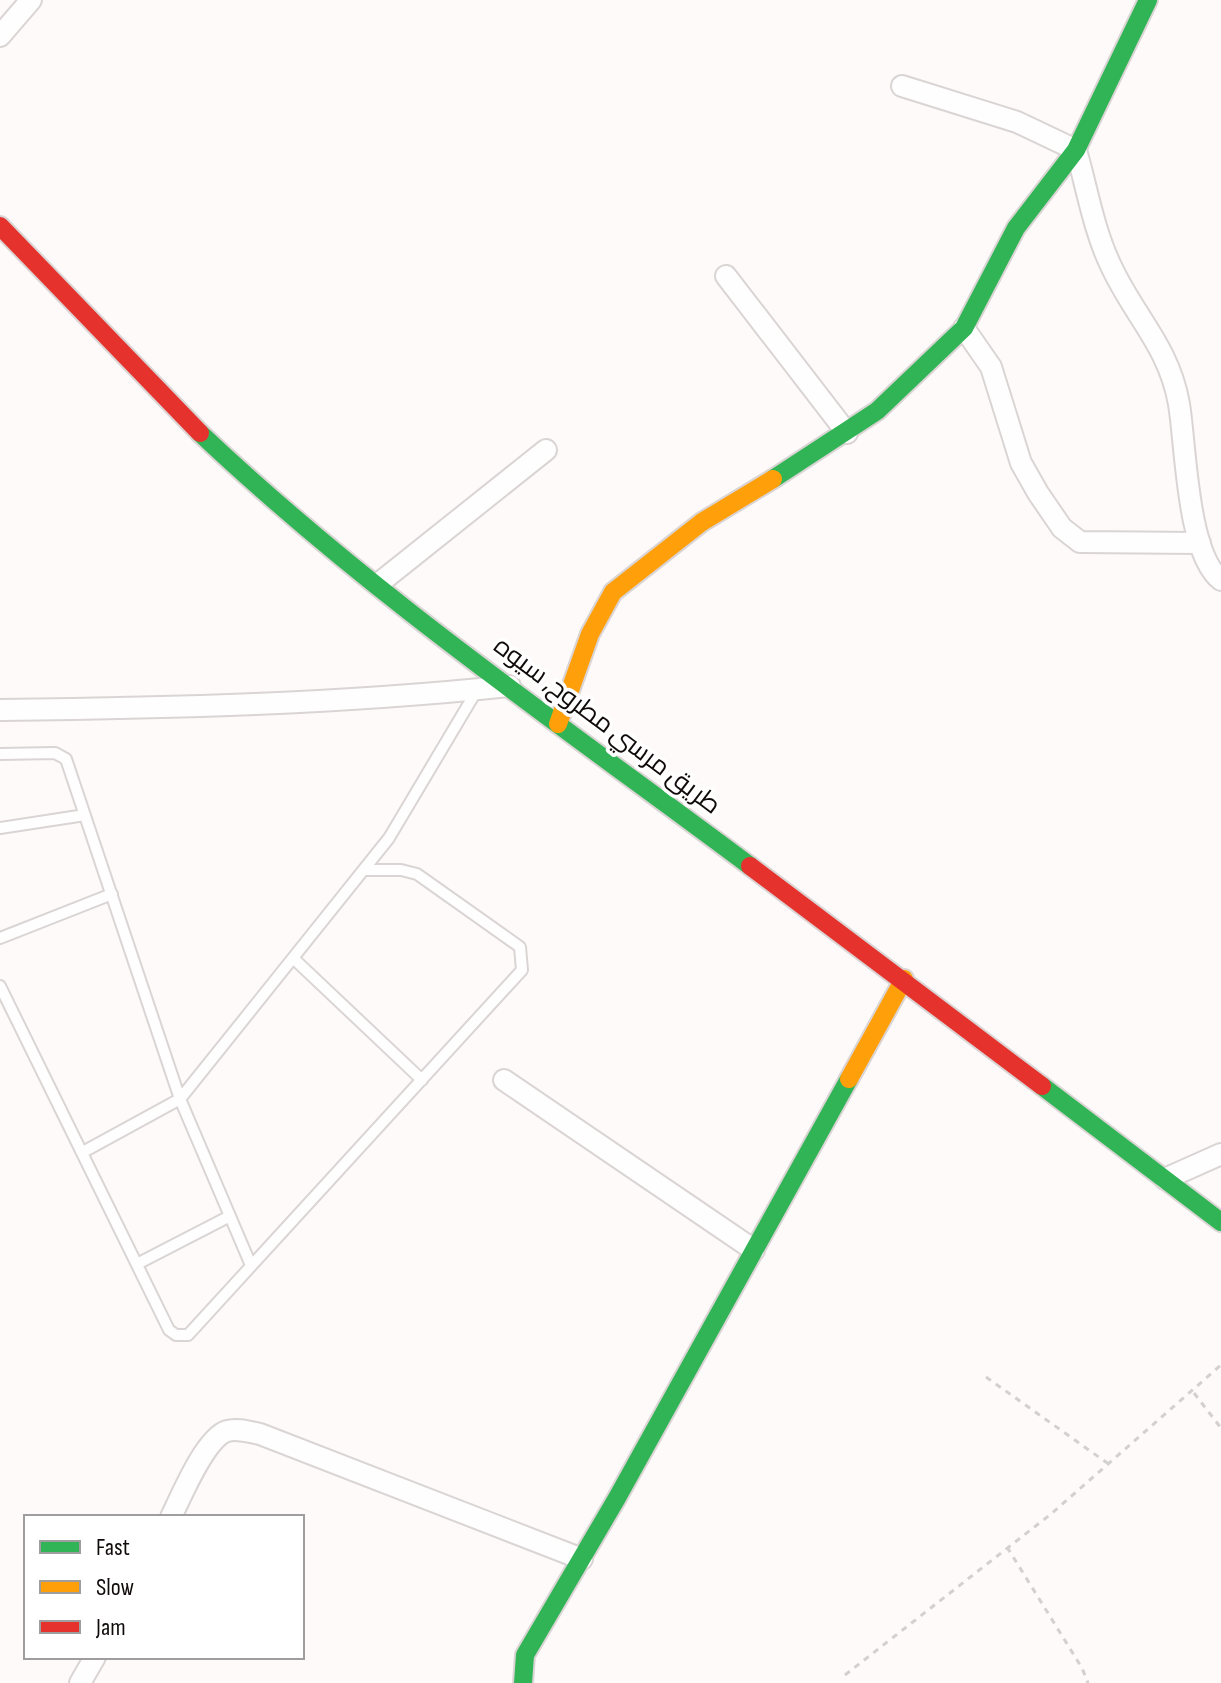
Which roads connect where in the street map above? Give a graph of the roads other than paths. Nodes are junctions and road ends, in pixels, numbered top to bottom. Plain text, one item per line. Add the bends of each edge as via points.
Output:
1 (31, 0) edge
2 (1148, 0) edge
3 (0, 36) edge
4 (902, 86) dead end
5 (1076, 150) junction
6 (0, 226) edge
7 (726, 276) dead end
8 (964, 328) junction
9 (847, 433) junction
10 (546, 450) dead end
11 (1200, 543) junction
12 (1221, 580) edge
13 (378, 584) junction
14 (510, 686) junction
15 (477, 690) junction
16 (0, 710) edge
17 (558, 724) junction
18 (0, 754) edge
19 (85, 815) junction
20 (0, 828) edge
21 (365, 870) junction
22 (112, 894) junction
23 (0, 938) edge
24 (293, 958) junction
25 (904, 979) junction
26 (0, 986) edge
27 (422, 1080) junction
28 (504, 1080) dead end
29 (180, 1099) junction
30 (83, 1152) junction
31 (1221, 1154) edge
32 (1165, 1179) junction
33 (230, 1216) junction
34 (1221, 1222) edge
35 (754, 1250) junction
36 (250, 1263) junction
37 (137, 1264) junction
38 (172, 1515) edge
39 (582, 1559) junction
40 (94, 1659) edge
41 (80, 1683) edge
42 (523, 1683) edge

1 - 3 street
2 - 5 street
4 - 5 street via 1017,122
5 - 8 street via 1016,228
5 - 11 street via 1109,261 1165,353
6 - 13 street, طريق مرسي مطروح, سيوه via 181,415
7 - 9 street
8 - 9 street
8 - 11 street via 991,367 1021,463 1071,537 1080,542
9 - 17 street via 702,522 613,592 590,634
10 - 13 street
11 - 12 street via 1206,562
13 - 14 street, طريق مرسي مطروح, سيوه
14 - 15 street
14 - 17 street, طريق مرسي مطروح, سيوه
15 - 16 street via 210,708
15 - 21 lane
17 - 25 street, طريق مرسي مطروح, سيوه
18 - 19 lane via 64,755
19 - 20 lane
19 - 22 lane
21 - 24 lane
21 - 27 lane via 417,874 520,947 523,955 522,970
22 - 23 lane
22 - 29 lane
24 - 27 lane
24 - 29 lane
25 - 32 street, طريق مرسي مطروح, سيوه
25 - 35 street
26 - 30 lane
27 - 36 lane
28 - 35 street
29 - 30 lane
29 - 33 lane
30 - 37 lane
31 - 32 street
32 - 34 street, طريق مرسي مطروح, سيوه
33 - 36 lane
33 - 37 lane
35 - 39 street
36 - 37 lane via 188,1335 181,1336 169,1330
38 - 39 street via 213,1442 225,1431 238,1431 260,1434
39 - 42 street via 525,1655
40 - 41 street

